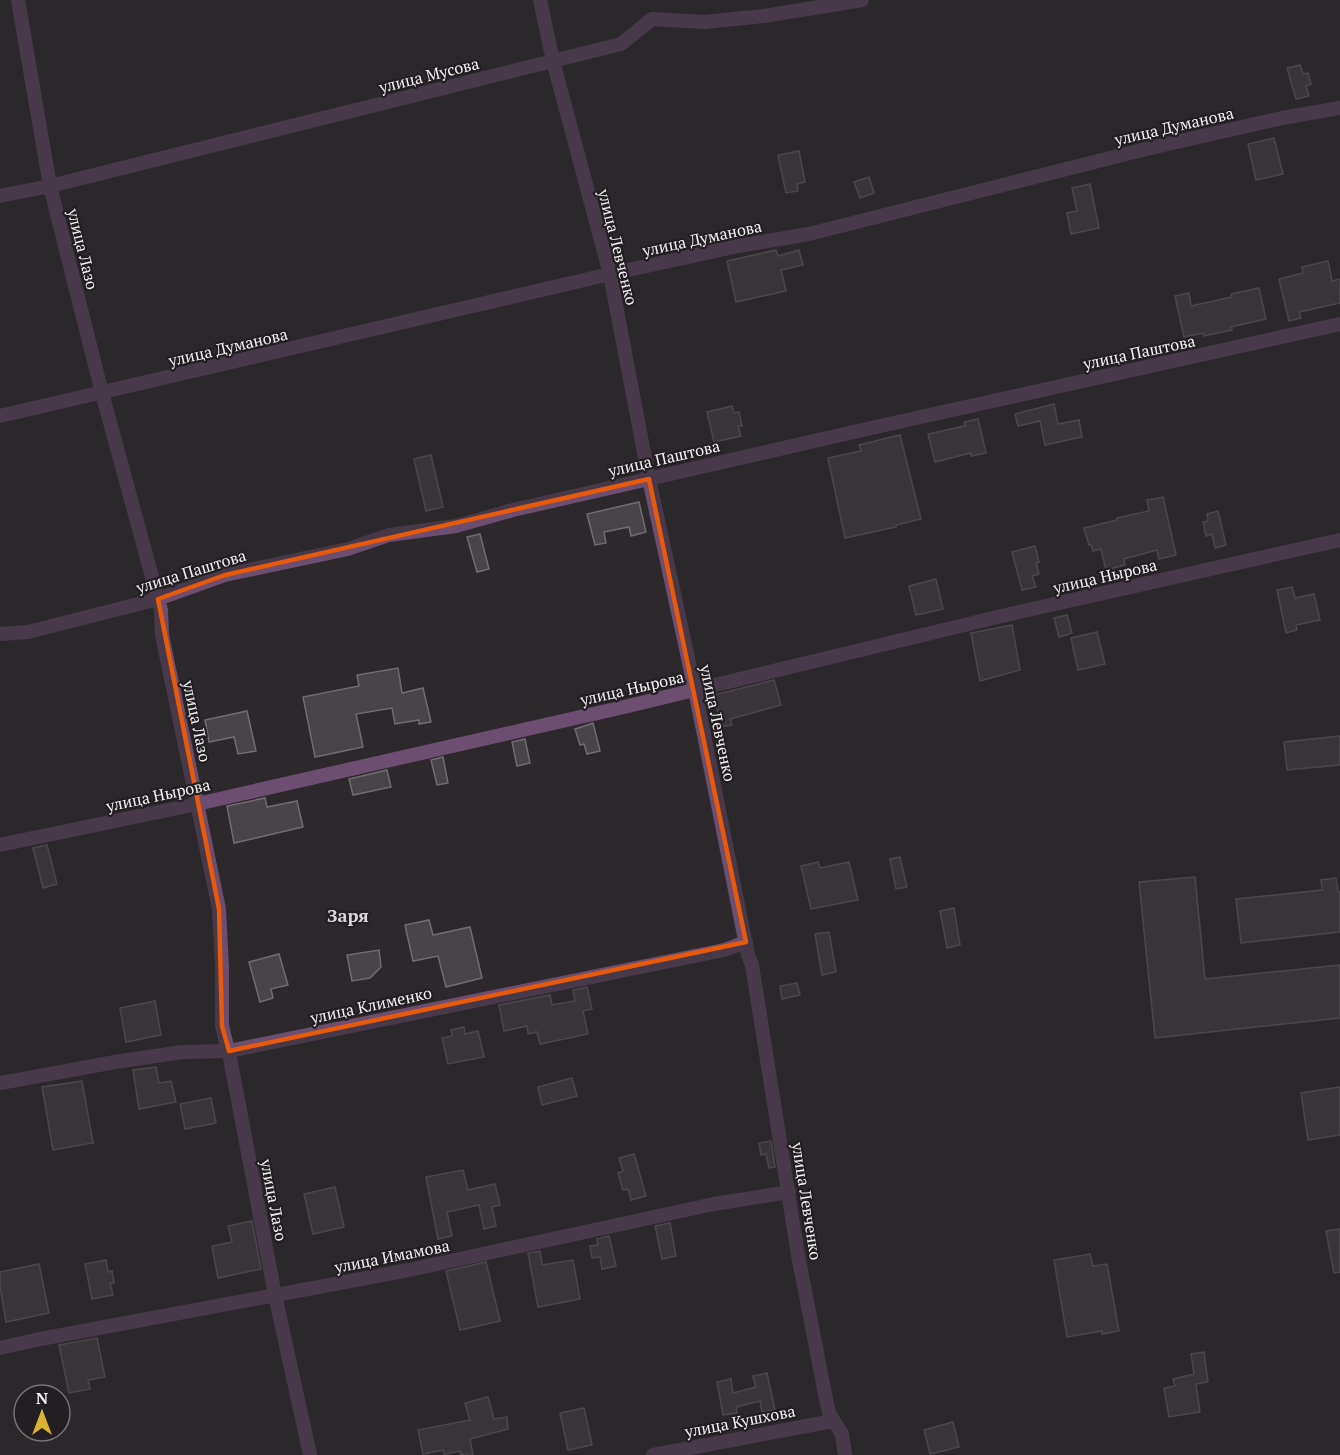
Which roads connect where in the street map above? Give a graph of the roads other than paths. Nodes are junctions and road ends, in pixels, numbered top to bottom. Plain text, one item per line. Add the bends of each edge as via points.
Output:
1 (18, 0) edge
2 (540, 0) edge
3 (862, 0) edge
4 (553, 62) junction
5 (1340, 108) edge
6 (50, 186) junction
7 (0, 196) edge
8 (610, 274) junction
9 (1340, 324) edge
10 (102, 393) junction
11 (0, 416) edge
12 (649, 479) junction
13 (1340, 540) edge
14 (158, 599) junction
15 (0, 634) edge
16 (695, 690) junction
17 (197, 804) junction
18 (0, 845) edge
19 (746, 942) junction
20 (229, 1051) junction
21 (0, 1083) edge
22 (789, 1192) junction
23 (275, 1295) junction
24 (0, 1348) edge
25 (833, 1421) junction
26 (310, 1455) edge
27 (653, 1455) edge
28 (845, 1455) edge

1 - 6 street, улица Лазо
2 - 4 street, улица Левченко
3 - 4 street, улица Мусова via 705,22 652,19 621,44
4 - 6 street, улица Мусова
4 - 8 street, улица Левченко
5 - 8 street, улица Думанова via 1146,149 809,234
6 - 7 street, улица Мусова
6 - 10 street, улица Лазо
8 - 10 street, улица Думанова
8 - 12 street, улица Левченко
9 - 12 street, улица Паштова
10 - 11 street, улица Думанова
10 - 14 street, улица Лазо
12 - 14 street, улица Паштова via 456,526 389,535 348,549 225,575
12 - 16 street, улица Левченко
13 - 16 street, улица Нырова
14 - 15 street, улица Паштова via 28,632
14 - 17 street, улица Лазо
16 - 17 street, улица Нырова
16 - 19 street, улица Левченко
17 - 18 street, улица Нырова
17 - 20 street, улица Лазо via 219,909 222,1026
19 - 20 street, улица Клименко via 724,950
19 - 22 street, улица Левченко
20 - 21 street, улица Клименко via 182,1052
20 - 23 street, улица Лазо
22 - 23 street, улица Имамова
22 - 25 street, улица Левченко via 800,1266
23 - 24 street, улица Имамова
23 - 26 street, улица Лазо
25 - 27 street, улица Кушхова
25 - 28 street, улица Левченко via 842,1434

